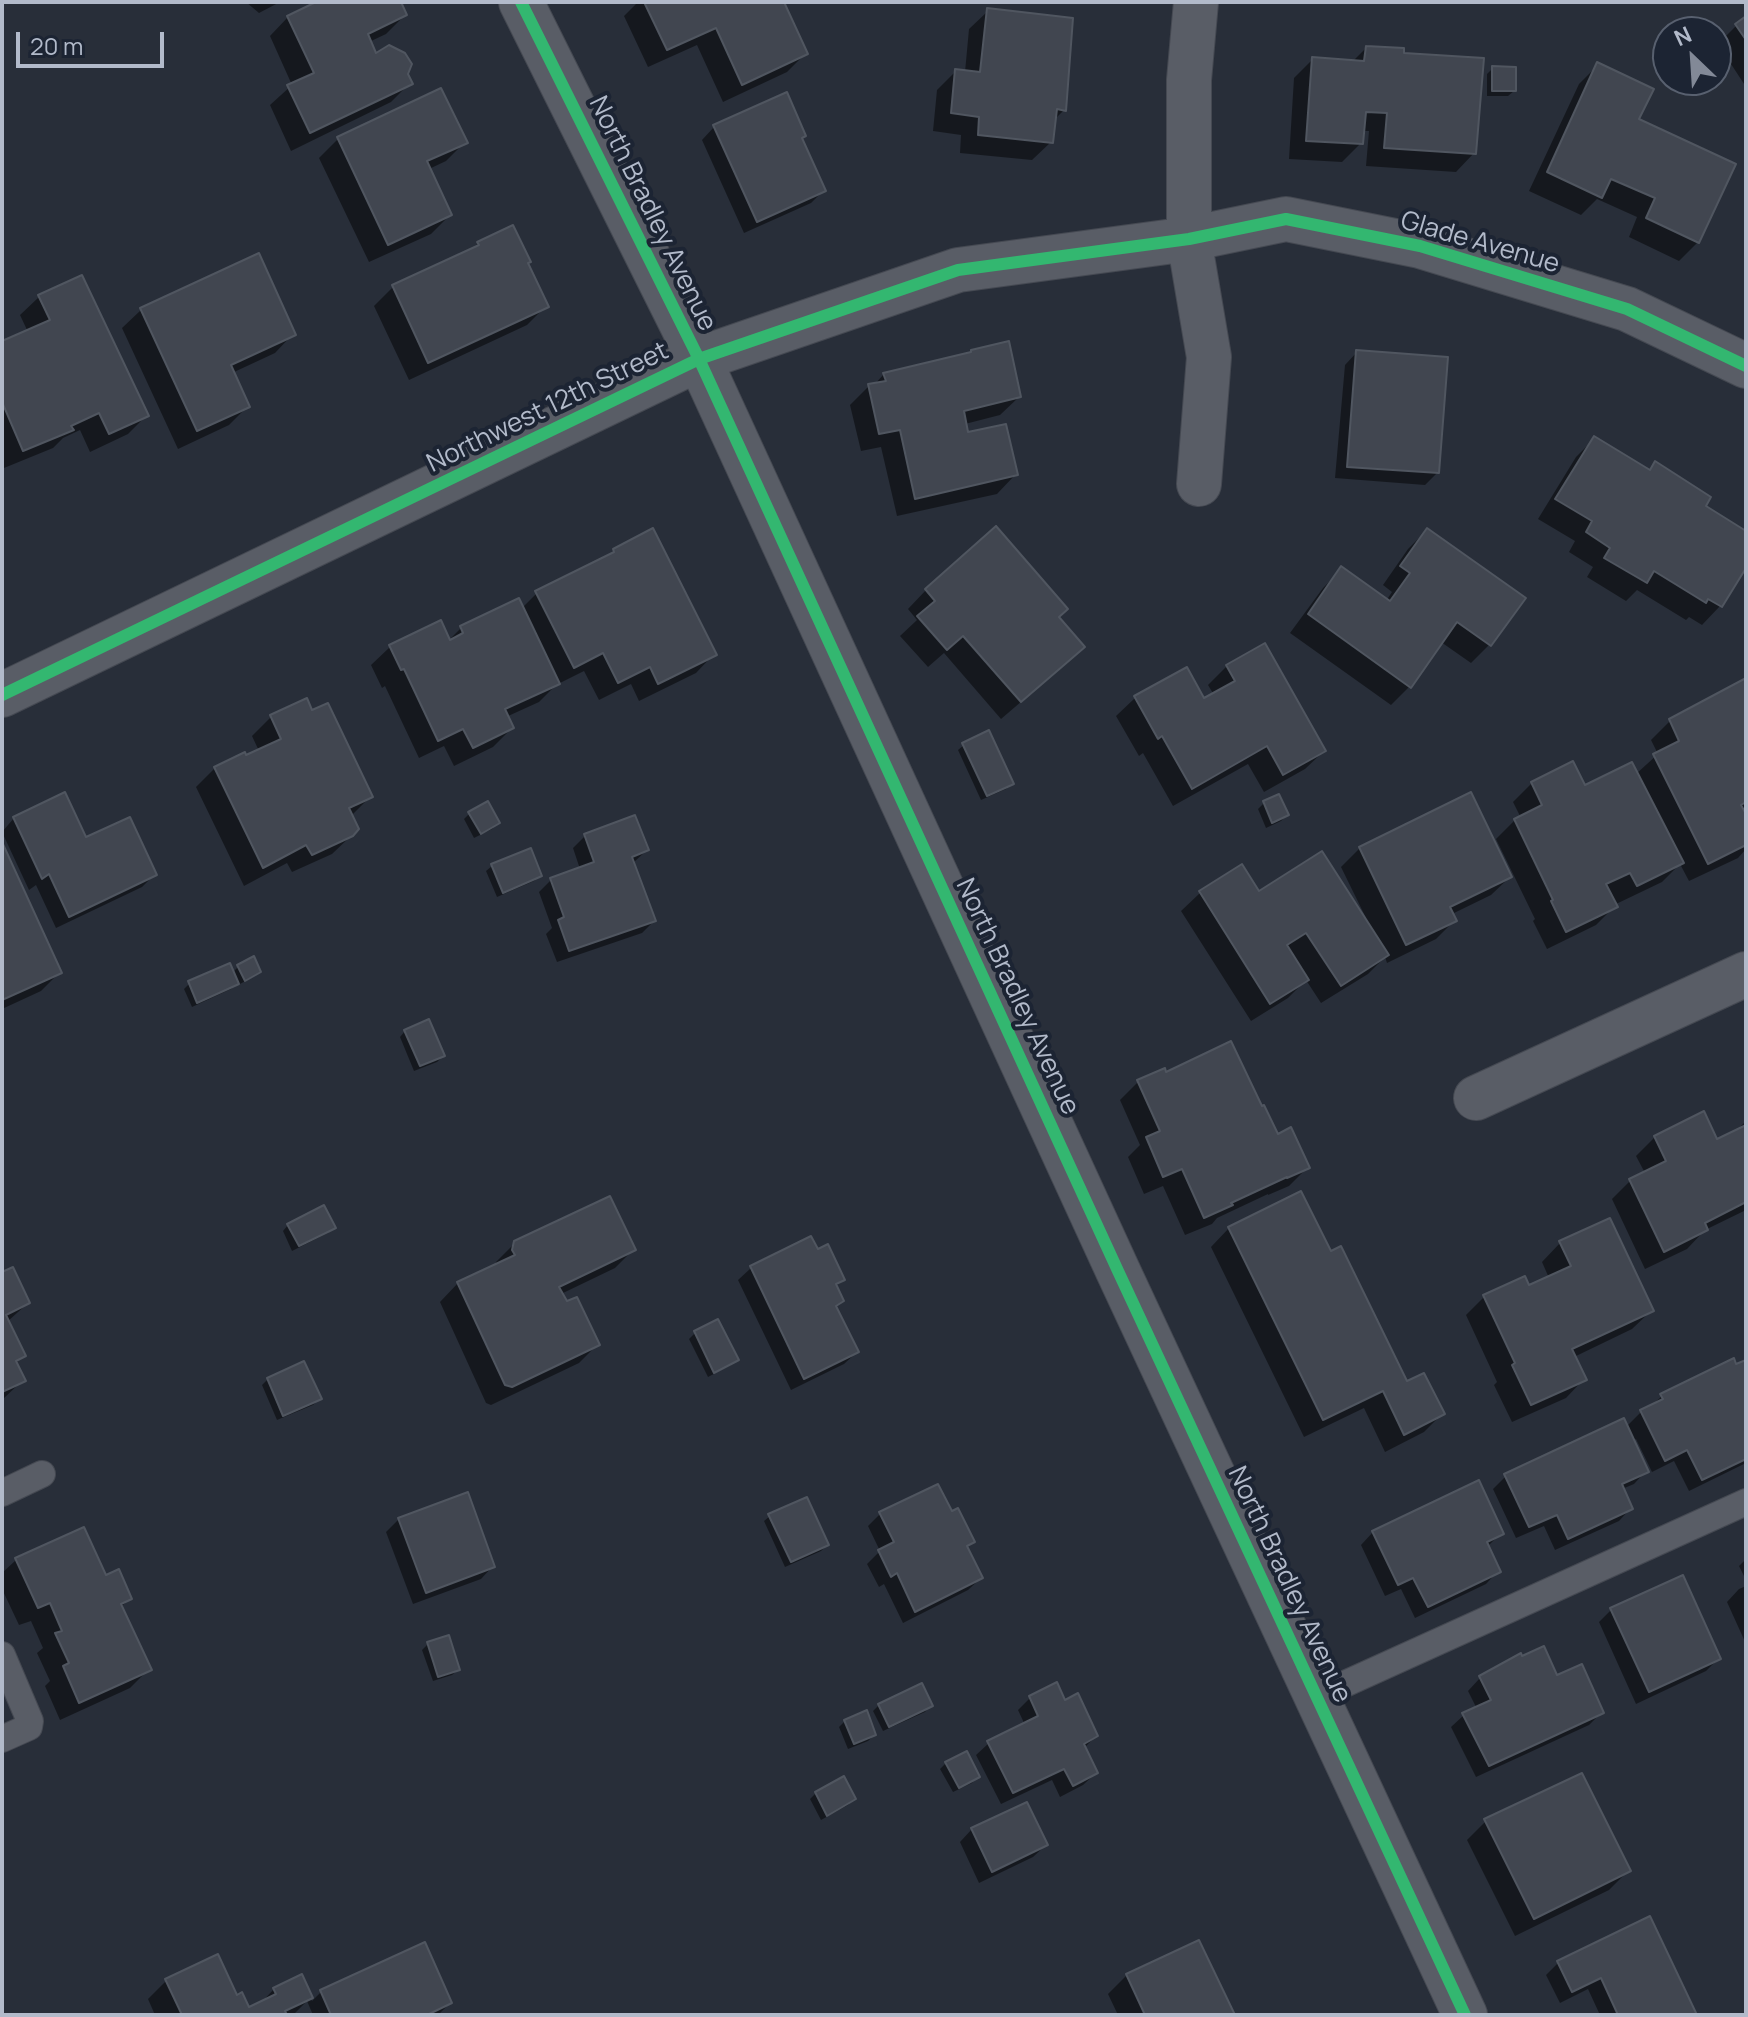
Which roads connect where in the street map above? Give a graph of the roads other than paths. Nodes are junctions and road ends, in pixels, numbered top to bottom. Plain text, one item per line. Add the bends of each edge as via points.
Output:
1 (521, 2) edge
2 (1196, 2) edge
3 (1189, 239) junction
4 (699, 359) junction
5 (1746, 366) edge
6 (1199, 484) dead end
7 (2, 695) edge
8 (1746, 974) edge
9 (1476, 1098) dead end
10 (42, 1474) dead end
11 (2, 1493) edge
12 (1746, 1502) edge
13 (2, 1655) edge
14 (1316, 1697) junction
15 (2, 1739) edge
16 (1465, 2015) edge

1 - 4 street, North Bradley Avenue
2 - 3 street via 1189,80
3 - 4 street, Northwest 12th Street via 958,270
3 - 5 street, Glade Avenue via 1286,219 1420,246 1627,309
3 - 6 street via 1209,357
4 - 7 street, Northwest 12th Street
4 - 14 street, North Bradley Avenue
8 - 9 street
10 - 11 lane
12 - 14 lane
13 - 15 lane via 30,1721 29,1727
14 - 16 street, North Bradley Avenue

